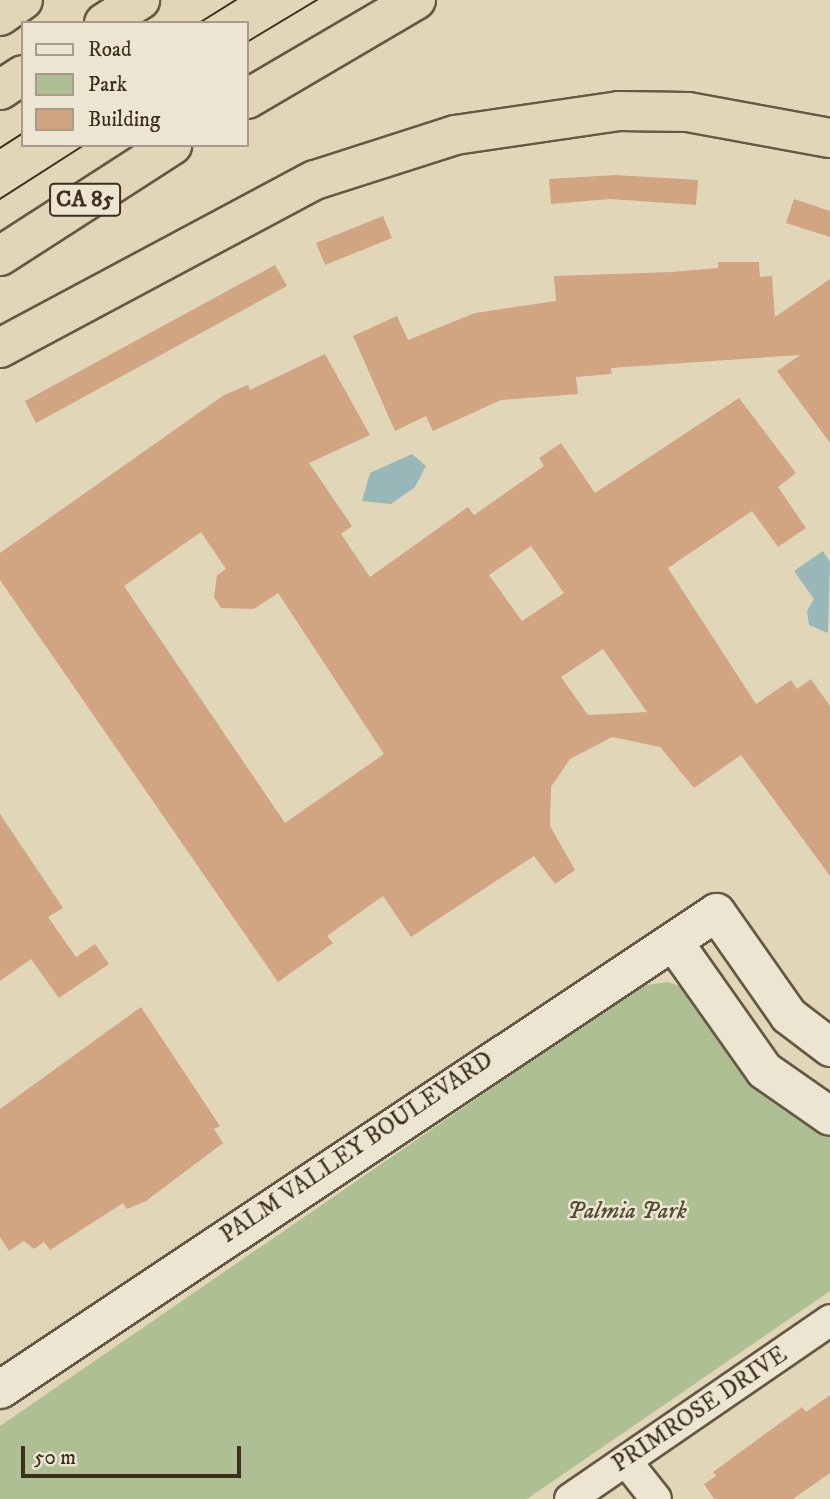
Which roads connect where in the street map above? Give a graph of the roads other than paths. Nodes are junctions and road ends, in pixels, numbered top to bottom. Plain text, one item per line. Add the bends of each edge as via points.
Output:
1 (23, 0) edge
2 (140, 0) edge
3 (416, 0) edge
4 (0, 16) edge
5 (107, 21) edge
6 (21, 76) edge
7 (0, 90) edge
8 (248, 98) edge
9 (830, 138) edge
10 (169, 147) edge
11 (0, 256) edge
12 (0, 348) edge
13 (673, 941) junction
14 (830, 1047) edge
15 (830, 1116) edge
16 (830, 1320) edge
17 (0, 1389) edge
18 (626, 1461) junction
19 (570, 1499) edge
20 (656, 1499) edge

1 - 4 highway
2 - 5 highway
3 - 8 highway
6 - 7 highway
9 - 12 highway via 688,112 620,111 455,135 315,180
10 - 11 highway, CA 85
13 - 14 street, PALM VALLEY BOULEVARD via 716,912 788,1015
13 - 15 street via 764,1070
13 - 17 street, PALM VALLEY BOULEVARD
16 - 18 street, PRIMROSE DRIVE
18 - 19 street, PRIMROSE DRIVE
18 - 20 street

